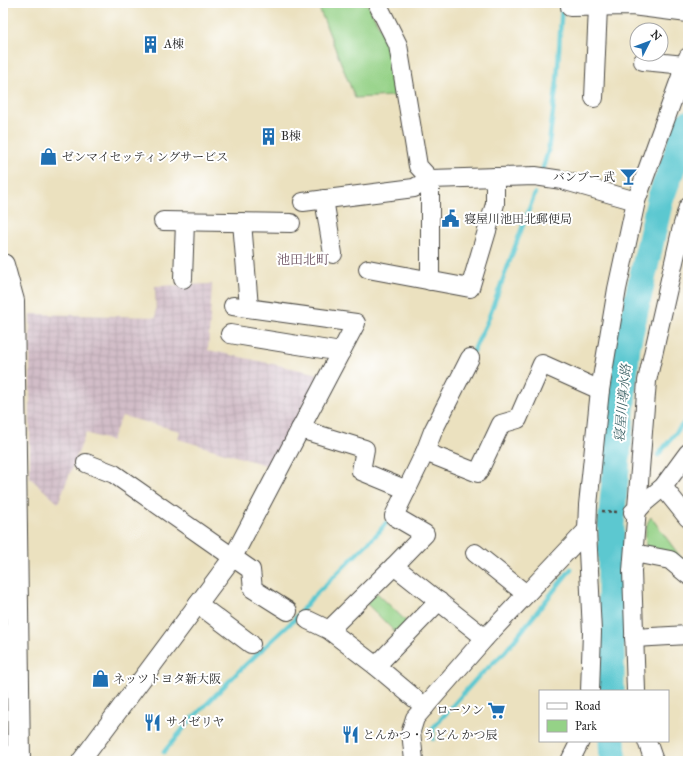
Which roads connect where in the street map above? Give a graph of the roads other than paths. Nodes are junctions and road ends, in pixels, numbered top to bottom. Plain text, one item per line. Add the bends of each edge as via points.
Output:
1 (377, 3) edge
2 (598, 6) junction
3 (661, 6) edge
4 (570, 7) dead end
5 (688, 13) edge
6 (669, 61) edge
7 (686, 61) edge
8 (594, 98) dead end
9 (495, 177) junction
10 (430, 179) junction
11 (324, 199) junction
12 (636, 201) junction
13 (303, 202) dead end
14 (688, 207) edge
15 (163, 221) dead end
16 (185, 222) junction
17 (242, 222) junction
18 (291, 223) dead end
19 (333, 254) dead end
20 (682, 254) edge
21 (3, 265) edge
22 (368, 269) dead end
23 (183, 279) dead end
24 (430, 280) junction
25 (230, 334) dead end
26 (340, 352) junction
27 (470, 358) dead end
28 (600, 390) junction
29 (300, 429) junction
30 (425, 452) junction
31 (688, 453) edge
32 (86, 463) dead end
33 (663, 486) junction
34 (407, 490) junction
35 (634, 512) junction
36 (688, 518) edge
37 (588, 530) junction
38 (475, 553) dead end
39 (634, 553) junction
40 (233, 557) junction
41 (394, 566) junction
42 (688, 575) edge
43 (526, 594) junction
44 (438, 601) junction
45 (198, 604) junction
46 (288, 611) dead end
47 (308, 620) dead end
48 (329, 630) junction
49 (688, 635) edge
50 (485, 638) junction
51 (634, 638) junction
52 (252, 644) dead end
53 (376, 666) junction
54 (590, 690) edge
55 (636, 690) edge
56 (424, 707) junction
57 (580, 742) edge
58 (647, 742) edge
59 (19, 761) edge
60 (81, 761) edge
61 (414, 761) edge
62 (570, 761) edge
63 (654, 761) edge

1 - 10 street via 398,45 418,166
2 - 3 street
2 - 4 street
2 - 8 street
3 - 5 street
6 - 7 street
7 - 12 street
9 - 10 street
9 - 12 street via 553,178
9 - 24 street via 495,204 470,288
10 - 11 street via 414,188
10 - 24 street
11 - 13 street
11 - 19 street
12 - 28 street via 617,289
14 - 20 street
15 - 16 street
16 - 17 street
16 - 23 street
17 - 18 street
17 - 26 street via 241,307 356,323
20 - 35 street via 647,381
21 - 59 main road via 14,301
22 - 24 street
25 - 26 street
26 - 29 street
27 - 30 street
28 - 30 street via 542,364 518,419 501,424 478,474
28 - 37 street
29 - 34 street via 365,449 361,471
29 - 40 street
30 - 34 street
31 - 33 street
32 - 40 street via 114,474
33 - 35 street
33 - 36 street
34 - 41 street via 394,516 425,534
35 - 39 street
37 - 43 street
37 - 54 street via 592,632
38 - 43 street
39 - 42 street via 670,560
39 - 51 street
40 - 45 street
40 - 46 street via 251,570 253,589
41 - 44 street
41 - 48 street
43 - 50 street
44 - 50 street
44 - 53 street
45 - 52 street
45 - 60 street
47 - 48 street
48 - 53 street
49 - 51 street
50 - 56 street
51 - 55 street
53 - 56 street
56 - 61 street via 415,718 411,731
57 - 62 street
58 - 63 street

